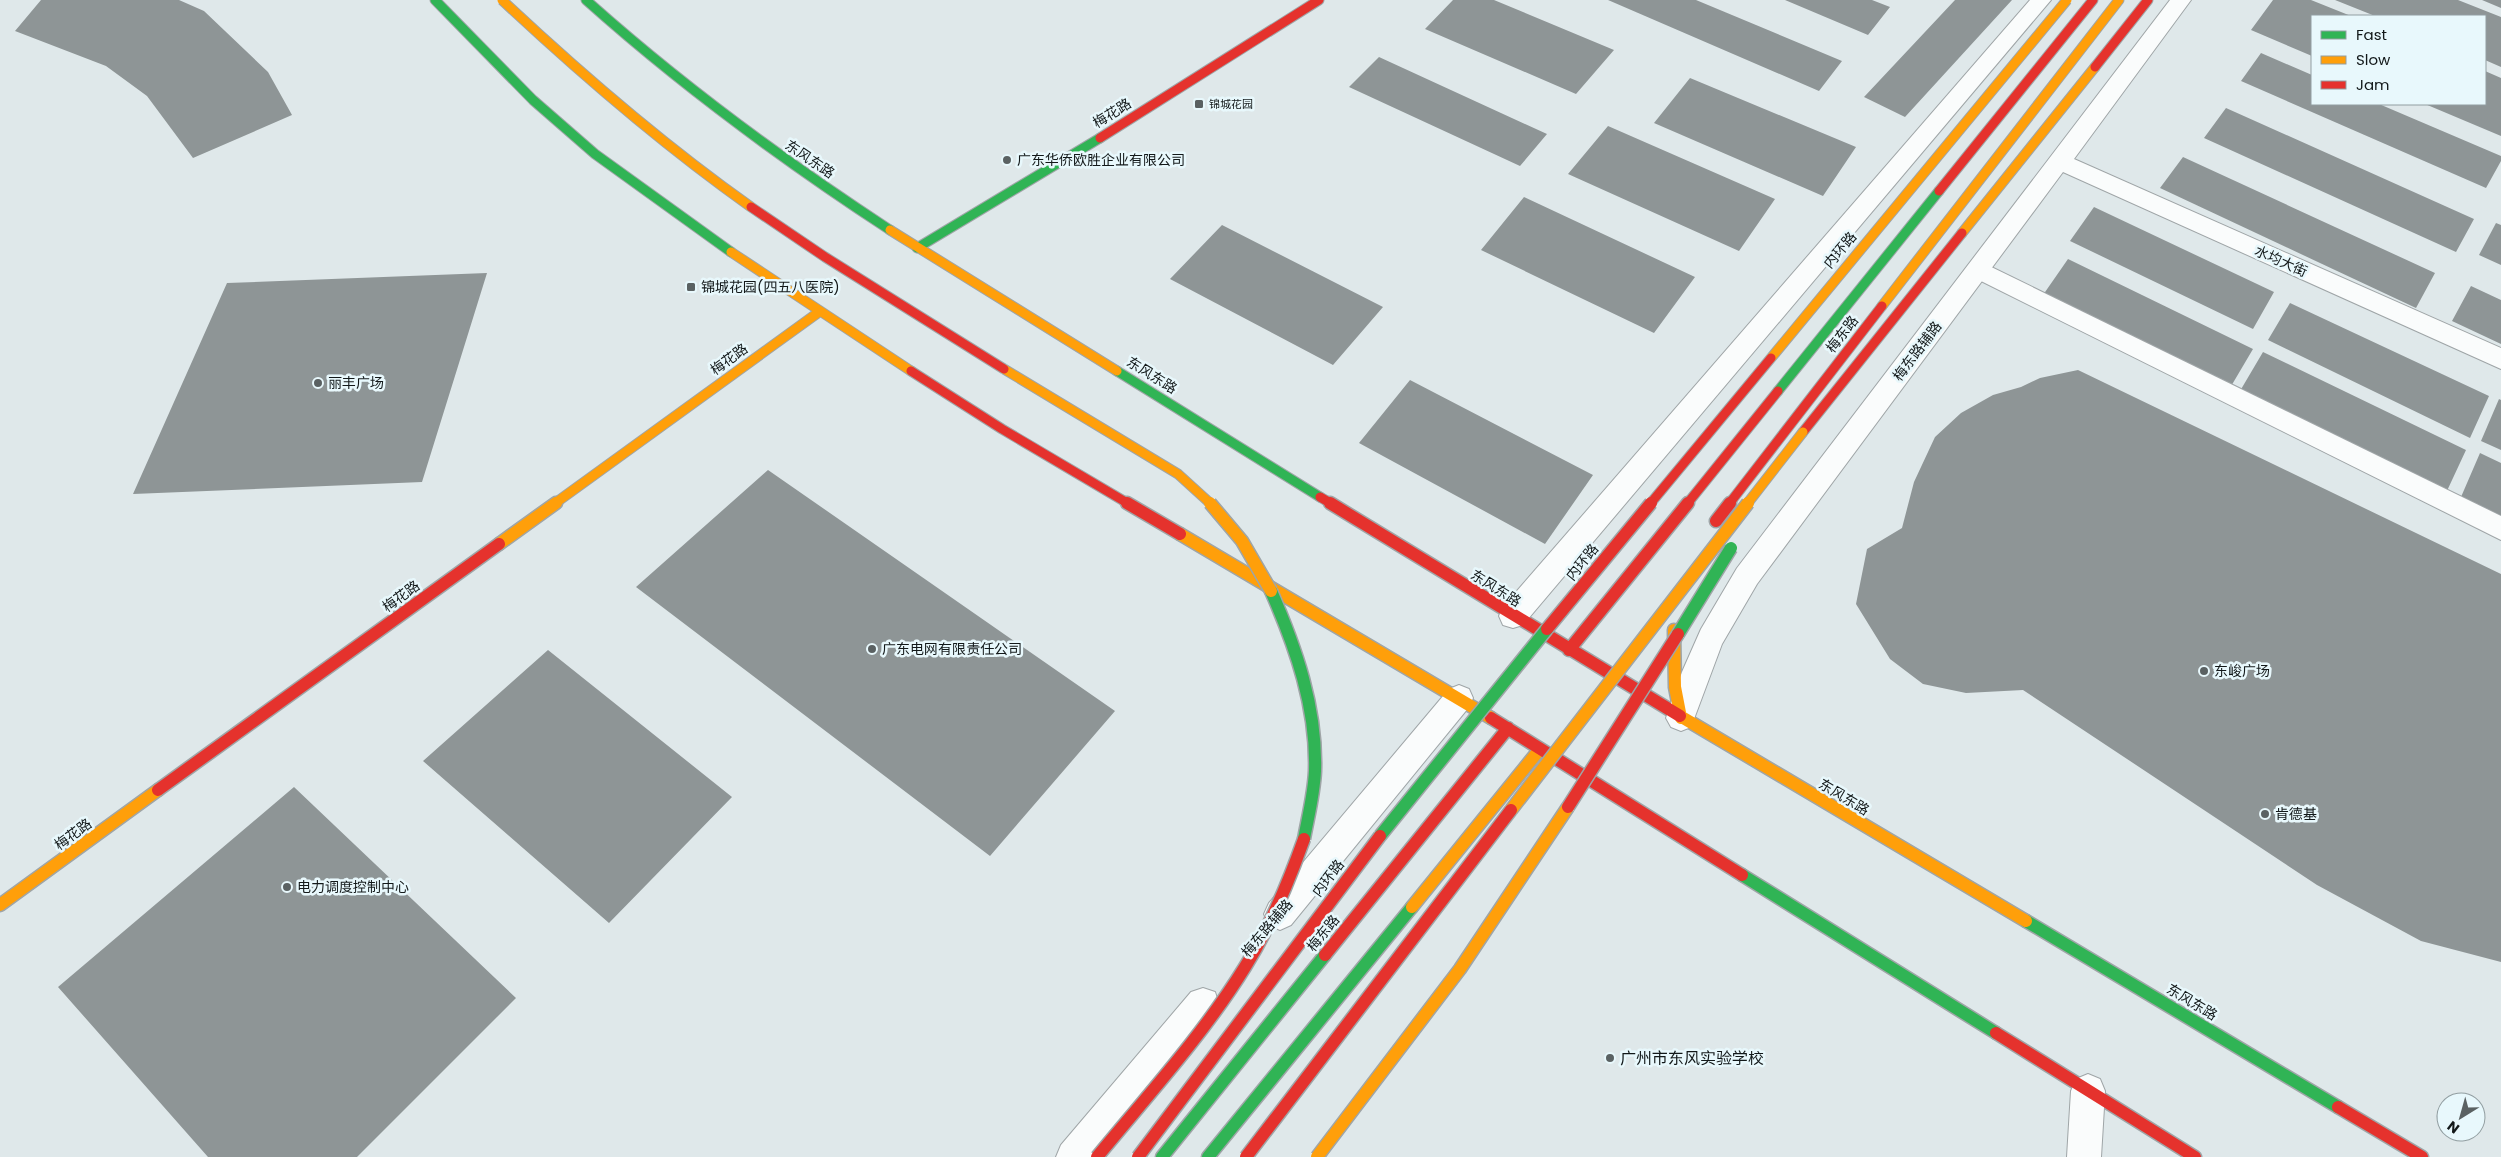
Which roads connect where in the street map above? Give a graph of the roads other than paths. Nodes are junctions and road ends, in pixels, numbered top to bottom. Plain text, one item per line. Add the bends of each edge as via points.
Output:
1 (434, 0) edge
2 (502, 0) edge
3 (586, 0) edge
4 (1319, 0) edge
5 (2041, 0) edge
6 (2067, 0) edge
7 (2094, 0) edge
8 (2119, 0) edge
9 (2148, 0) edge
10 (2181, 0) edge
11 (2060, 162) junction
12 (918, 248) junction
13 (1979, 270) junction
14 (819, 312) junction
15 (2501, 360) edge
16 (1803, 432) junction
17 (1746, 525) dead end
18 (2501, 529) edge
19 (1708, 531) dead end
20 (1735, 542) dead end
21 (1693, 553) dead end
22 (1513, 616) junction
23 (1568, 650) junction
24 (1459, 698) junction
25 (1681, 718) junction
26 (1508, 728) junction
27 (1540, 749) junction
28 (0, 905) edge
29 (2088, 1091) junction
30 (1074, 1157) edge
31 (1097, 1157) edge
32 (1138, 1157) edge
33 (1162, 1157) edge
34 (1208, 1157) edge
35 (1246, 1157) edge
36 (1317, 1157) edge
37 (2084, 1157) edge
38 (2195, 1157) edge
39 (2422, 1157) edge

1 - 14 main road via 533,100 595,154 701,232
2 - 31 main road, bridge via 594,87 728,193 881,295 1178,474 1211,501 1241,537 1270,587 1290,635 1305,686 1314,736 1314,785 1305,838 1286,890 1258,945 1222,1001
3 - 12 main road, 东风东路 via 660,68 708,104 818,183
4 - 12 main road, 梅花路 via 1174,93
5 - 22 street
6 - 32 main road, 内环路, bridge via 1352,870
7 - 23 main road, 梅东路
8 - 19 main road, 梅东路
9 - 16 main road
10 - 11 street, 梅东路辅路
11 - 13 street, 梅东路辅路
11 - 15 street, 水均大街
12 - 22 main road, 东风东路
13 - 18 street
13 - 25 street, 梅东路辅路 via 1747,576 1711,638
14 - 24 main road via 1002,428
14 - 28 main road, 梅花路
16 - 17 main road, bridge
16 - 35 main road, bridge
20 - 36 main road, bridge via 1615,736 1460,968
21 - 25 main road via 1681,577 1675,609 1676,687
22 - 23 main road, 东风东路
23 - 25 main road, 东风东路
24 - 26 main road
24 - 30 street, 梅东路辅路
25 - 39 main road, 东风东路
26 - 27 main road
26 - 33 main road, 梅东路
27 - 29 main road
27 - 34 main road
29 - 37 street
29 - 38 main road

